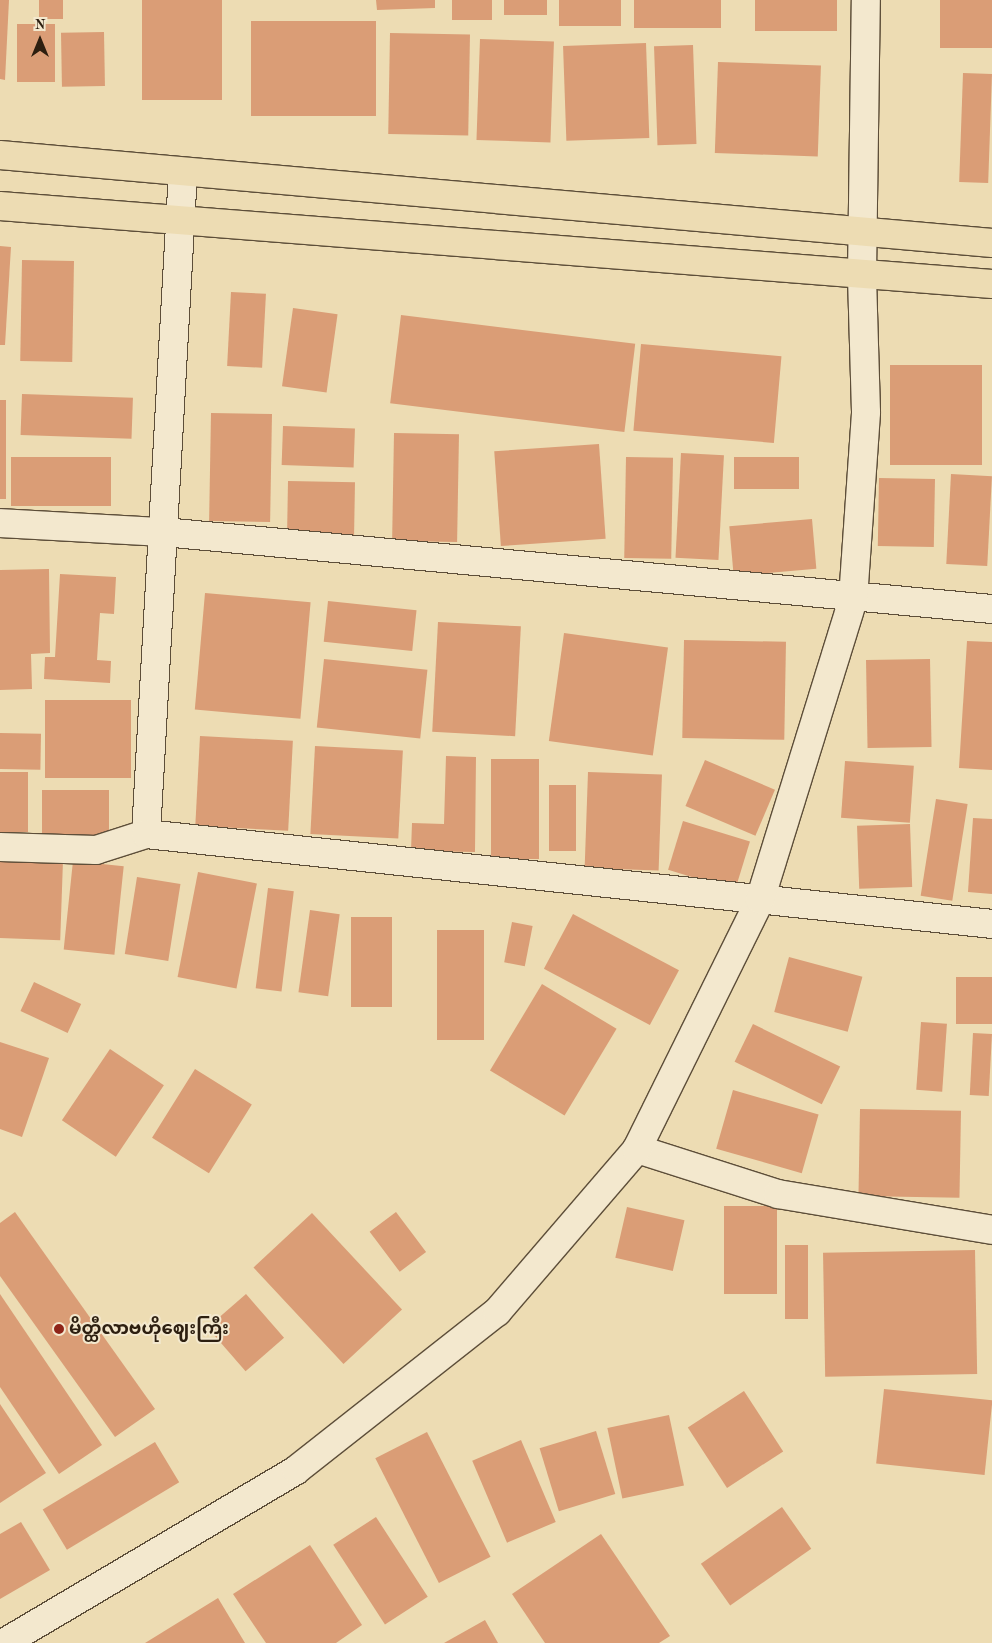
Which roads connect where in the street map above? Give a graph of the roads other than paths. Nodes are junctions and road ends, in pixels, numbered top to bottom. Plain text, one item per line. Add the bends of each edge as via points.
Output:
1 (866, 0) edge
2 (0, 155) edge
3 (183, 173) junction
4 (0, 206) edge
5 (180, 218) junction
6 (863, 232) junction
7 (992, 243) edge
8 (862, 274) junction
9 (992, 284) edge
10 (0, 523) edge
11 (162, 532) junction
12 (853, 599) junction
13 (992, 609) edge
14 (146, 834) junction
15 (0, 847) edge
16 (760, 900) junction
17 (992, 924) edge
18 (637, 1150) junction
19 (992, 1230) edge
20 (4, 1643) edge

1 - 6 street
2 - 3 highway
3 - 5 street
3 - 6 highway
4 - 5 highway
5 - 8 highway
5 - 11 street
6 - 7 highway
6 - 8 street
8 - 9 highway
8 - 12 street via 866,412
10 - 11 street
11 - 12 street
11 - 14 street
12 - 13 street
12 - 16 street
14 - 15 street via 96,850
14 - 16 street
16 - 17 street
16 - 18 street
18 - 19 street via 778,1194
18 - 20 street via 497,1312 304,1464

